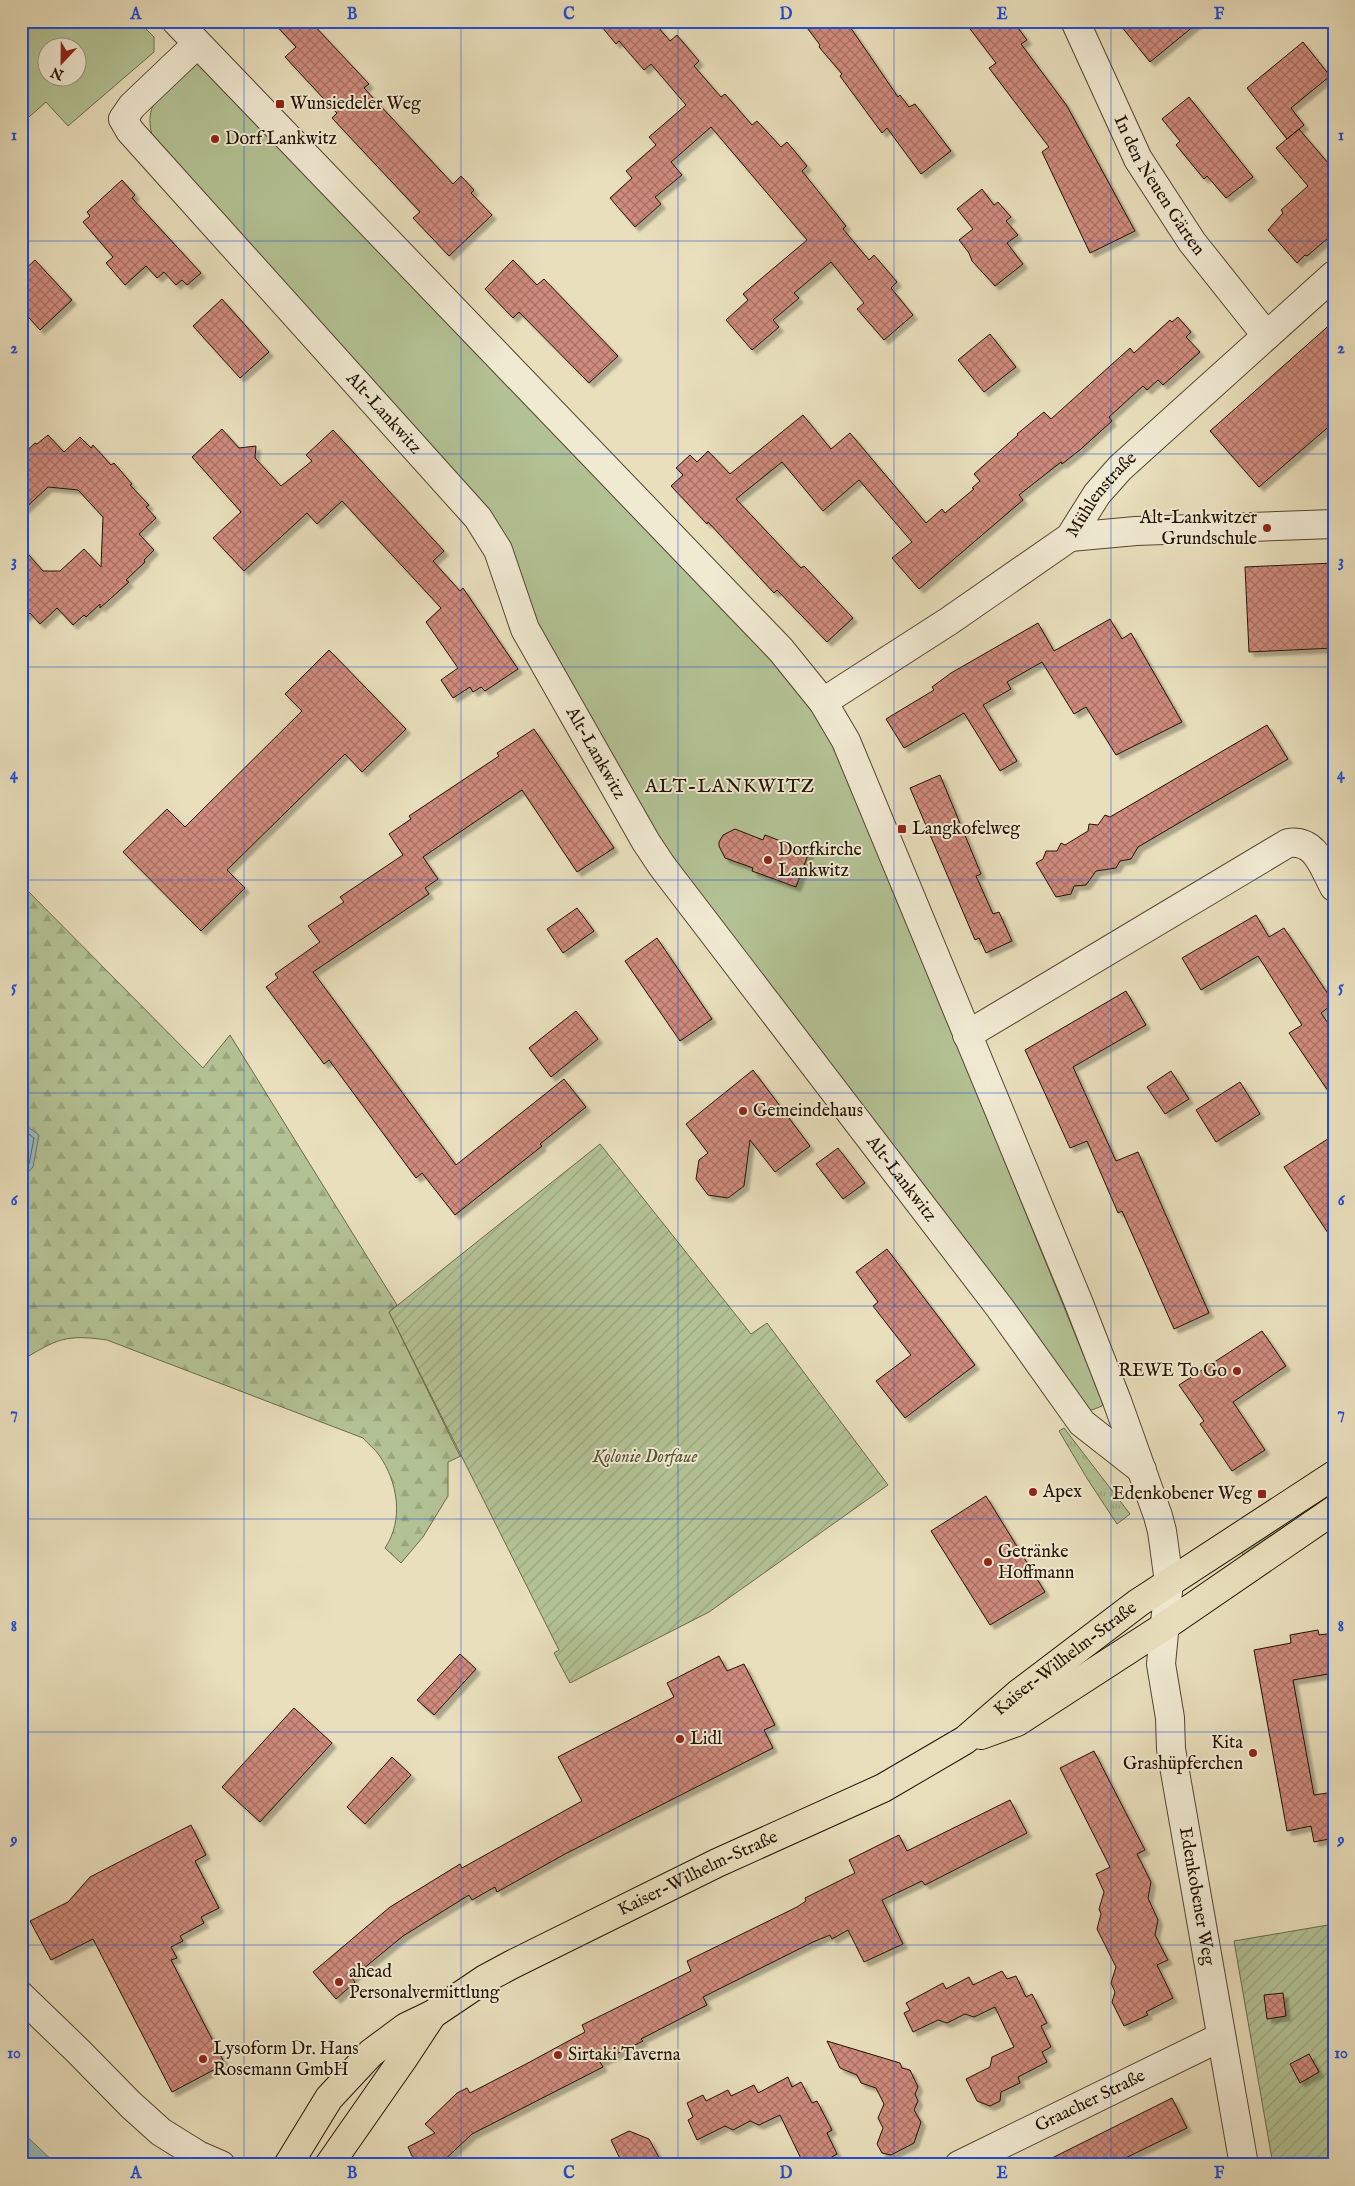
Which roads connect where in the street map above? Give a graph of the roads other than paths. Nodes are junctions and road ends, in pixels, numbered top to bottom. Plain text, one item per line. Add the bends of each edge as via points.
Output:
1 (176, 21) edge
2 (1075, 21) edge
3 (197, 44) junction
4 (1334, 275) edge
5 (1266, 335) junction
6 (1334, 524) edge
7 (1070, 537) junction
8 (823, 702) junction
9 (1334, 887) edge
10 (968, 1035) junction
11 (1142, 1470) junction
12 (1334, 1476) edge
13 (1334, 1510) edge
14 (1169, 1582) junction
15 (1165, 1626) junction
16 (966, 1740) junction
17 (21, 1996) edge
18 (433, 2014) junction
19 (1221, 2037) junction
20 (221, 2165) edge
21 (288, 2165) edge
22 (329, 2165) edge
23 (959, 2165) edge
24 (1244, 2165) edge

1 - 3 street
2 - 5 street, In den Neuen Gärten via 1138,159 1192,242
3 - 8 street via 795,665
3 - 11 street, Alt-Lankwitz via 132,106 123,119 130,131 478,518 498,550 525,629 662,866 1000,1308 1082,1423
4 - 5 street, Mühlenstraße
5 - 7 street, Mühlenstraße via 1120,468 1097,494
6 - 7 street via 1136,531
7 - 8 street, Mühlenstraße via 949,621
8 - 10 street via 849,747
9 - 10 street via 1313,849 1304,844 1288,843
10 - 11 street via 1081,1310
11 - 14 street via 1162,1531
12 - 14 main road, Kaiser-Wilhelm-Straße
13 - 15 main road, Kaiser-Wilhelm-Straße
14 - 15 street, Kaiser-Wilhelm-Straße
14 - 16 main road, Kaiser-Wilhelm-Straße via 1018,1694
15 - 16 main road, Kaiser-Wilhelm-Straße via 1017,1722
15 - 19 street, Edenkobener Weg via 1162,1664 1171,1749
16 - 18 main road, Kaiser-Wilhelm-Straße via 883,1788 717,1863 510,1965
17 - 20 street via 161,2132
18 - 21 main road, Kaiser-Wilhelm-Straße via 406,2027 371,2053 329,2098
18 - 22 main road, Kaiser-Wilhelm-Straße
19 - 23 street, Graacher Straße
19 - 24 street, Edenkobener Weg

